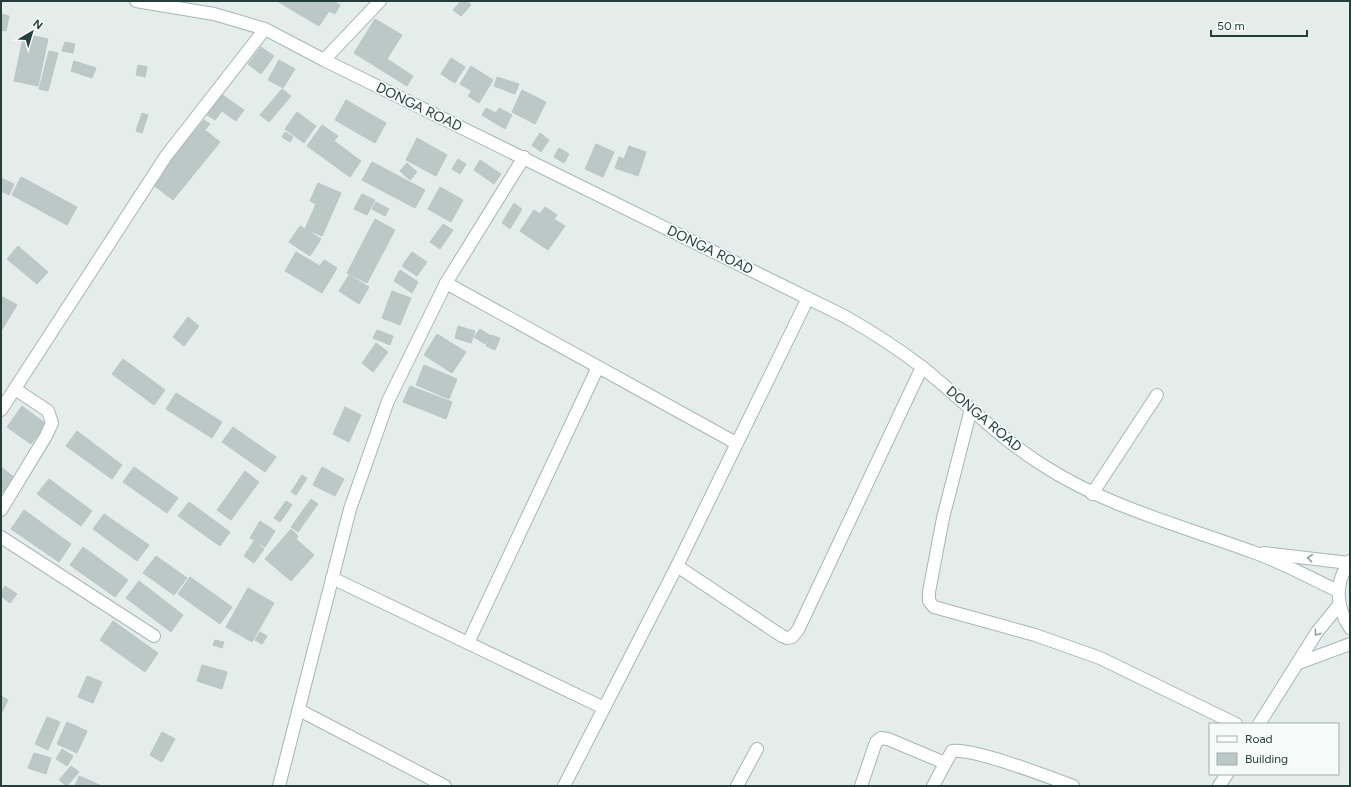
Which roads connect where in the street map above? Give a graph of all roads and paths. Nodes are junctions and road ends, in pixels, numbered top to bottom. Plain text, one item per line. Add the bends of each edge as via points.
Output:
1 (136, 1) edge
2 (379, 1) edge
3 (265, 29) junction
4 (324, 60) junction
5 (524, 157) junction
6 (446, 283) junction
7 (808, 298) junction
8 (598, 367) junction
9 (922, 367) junction
10 (15, 389) junction
11 (1157, 395) dead end
12 (971, 409) junction
13 (1, 410) edge
14 (736, 443) junction
15 (1092, 494) junction
16 (1, 510) edge
17 (1, 537) edge
18 (1255, 552) junction
19 (1349, 562) edge
20 (677, 566) junction
21 (332, 578) junction
22 (1338, 592) junction
23 (1339, 605) junction
24 (1350, 628) edge
25 (154, 636) dead end
26 (468, 643) junction
27 (1350, 644) edge
28 (1299, 663) junction
29 (604, 708) junction
30 (299, 710) junction
31 (1234, 723) edge
32 (1260, 723) edge
33 (757, 749) dead end
34 (945, 763) junction
35 (1226, 775) edge
36 (280, 786) edge
37 (445, 786) edge
38 (564, 786) edge
39 (737, 786) edge
40 (861, 786) edge
41 (933, 786) edge
42 (1074, 786) edge
43 (1219, 786) edge

1 - 3 street, DONGA ROAD via 214,14
2 - 4 street
3 - 4 street, DONGA ROAD
3 - 10 street via 166,156
4 - 5 street, DONGA ROAD
5 - 6 street
5 - 7 street, DONGA ROAD
6 - 8 street
6 - 21 street via 388,401 350,509
7 - 9 street, DONGA ROAD via 879,336
7 - 14 street
8 - 14 street
8 - 26 street
9 - 12 street, DONGA ROAD
9 - 20 street via 798,630 792,637 782,636
10 - 13 street
10 - 16 street via 48,411 52,423
11 - 15 street
12 - 15 street, DONGA ROAD via 1010,444
12 - 31 street via 943,518 929,592 929,601 934,607 1034,635 1100,658
14 - 20 street
15 - 18 street, DONGA ROAD
17 - 25 street
19 -> 18 street
18 - 22 street
19 - 22 street
20 - 29 street
21 - 26 street
21 - 30 street
22 - 23 street
23 - 24 street
23 -> 28 street
26 - 29 street
27 - 28 street
28 - 32 street
29 - 38 street
30 - 36 street
30 - 37 street
33 - 39 street
34 - 40 street via 881,738 876,742
34 - 41 street
34 - 42 street via 952,751 960,750
35 - 43 street

